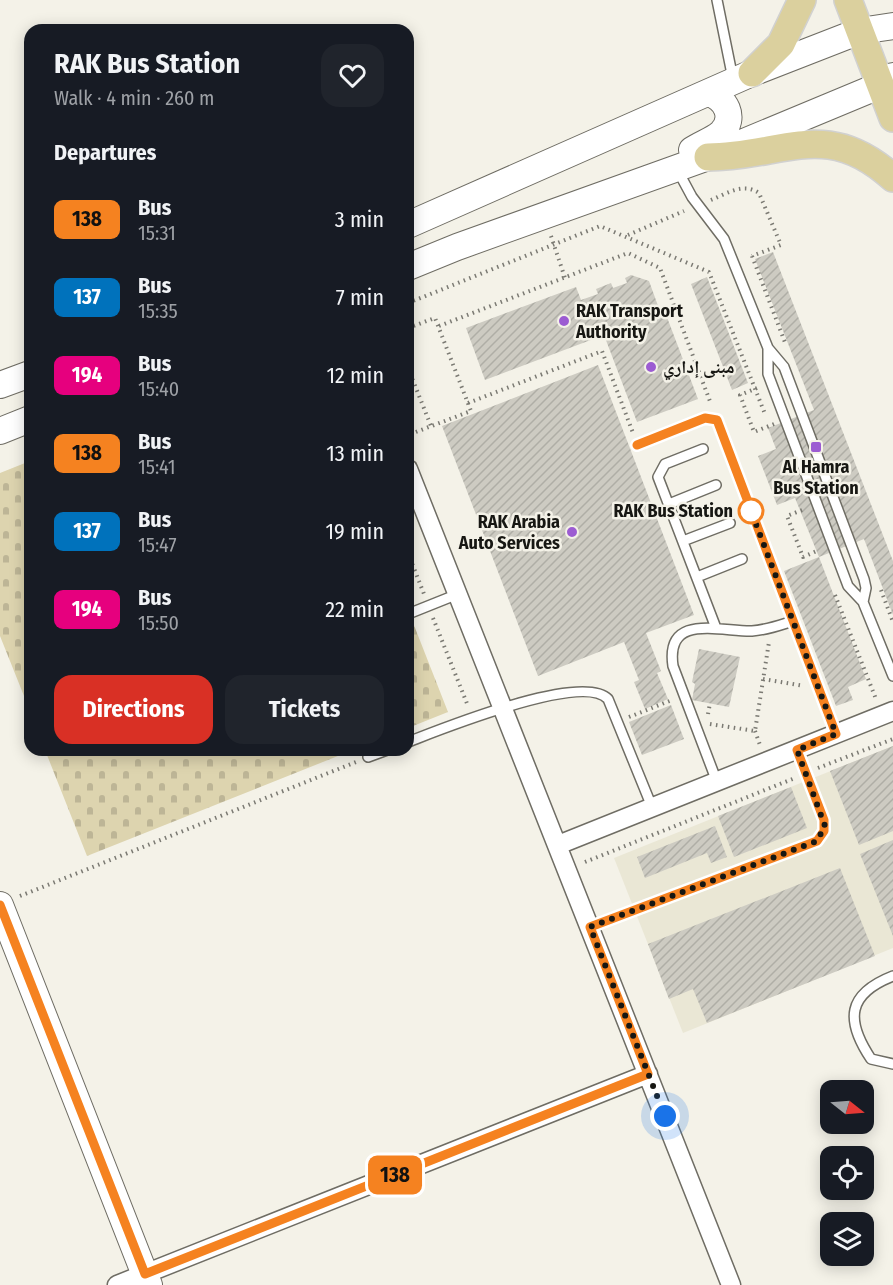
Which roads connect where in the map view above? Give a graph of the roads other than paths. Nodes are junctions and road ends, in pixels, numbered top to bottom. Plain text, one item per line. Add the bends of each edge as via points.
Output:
1 (717, 0) edge
2 (802, 0) edge
3 (848, 0) edge
4 (893, 26) edge
5 (860, 31) junction
6 (743, 77) junction
7 (887, 81) edge
8 (708, 93) junction
9 (893, 118) edge
10 (708, 157) junction
11 (677, 169) junction
12 (893, 178) edge
13 (414, 222) edge
14 (414, 265) edge
15 (768, 348) junction
16 (24, 376) edge
17 (0, 386) edge
18 (24, 421) edge
19 (0, 431) edge
20 (637, 445) road end
21 (703, 449) dead end
22 (414, 484) edge
23 (716, 485) dead end
24 (669, 504) junction
25 (730, 523) dead end
26 (683, 541) junction
27 (742, 559) dead end
28 (697, 578) junction
29 (458, 594) junction
30 (863, 602) junction
31 (414, 612) edge
32 (793, 621) junction
33 (716, 628) junction
34 (893, 676) edge
35 (504, 708) junction
36 (893, 711) edge
37 (836, 734) junction
38 (414, 740) edge
39 (797, 750) junction
40 (717, 782) junction
41 (652, 807) junction
42 (558, 845) junction
43 (6, 902) edge
44 (590, 927) junction
45 (893, 976) edge
46 (893, 1064) edge
47 (648, 1074) junction
48 (147, 1280) edge
49 (117, 1285) edge
50 (731, 1285) edge

1 - 6 lane
2 - 6 main road via 781,44
3 - 5 main road
4 - 5 main road
5 - 6 main road
5 - 7 main road
6 - 8 main road
7 - 9 main road
7 - 10 main road
8 - 11 main road via 726,105 726,127 693,149
8 - 13 main road
10 - 11 main road
10 - 12 main road via 746,155 814,142 850,150
11 - 14 main road
11 - 15 lane via 692,197 724,239
15 - 30 lane via 768,374 849,586
15 - 30 lane via 784,367 864,579
16 - 17 main road
18 - 19 main road
20 - 32 lane via 705,418 717,420
21 - 24 lane via 661,467 658,477
22 - 29 street
23 - 24 lane
24 - 26 lane
25 - 26 lane
26 - 28 lane
27 - 28 lane
28 - 33 lane
29 - 31 lane
29 - 35 street
30 - 34 lane
32 - 33 lane via 751,631
32 - 37 lane
33 - 40 lane via 691,629 677,640 672,657
35 - 38 lane
35 - 41 lane via 563,693 595,691 608,699
35 - 42 street
36 - 37 street
37 - 39 street
39 - 40 street
39 - 44 lane via 824,820 824,831 817,841
40 - 41 street
41 - 42 street
42 - 44 street
43 - 48 main road
44 - 47 street
45 - 46 lane via 879,981 859,999 854,1019 861,1044 871,1059
47 - 48 street
47 - 50 street
48 - 49 street

